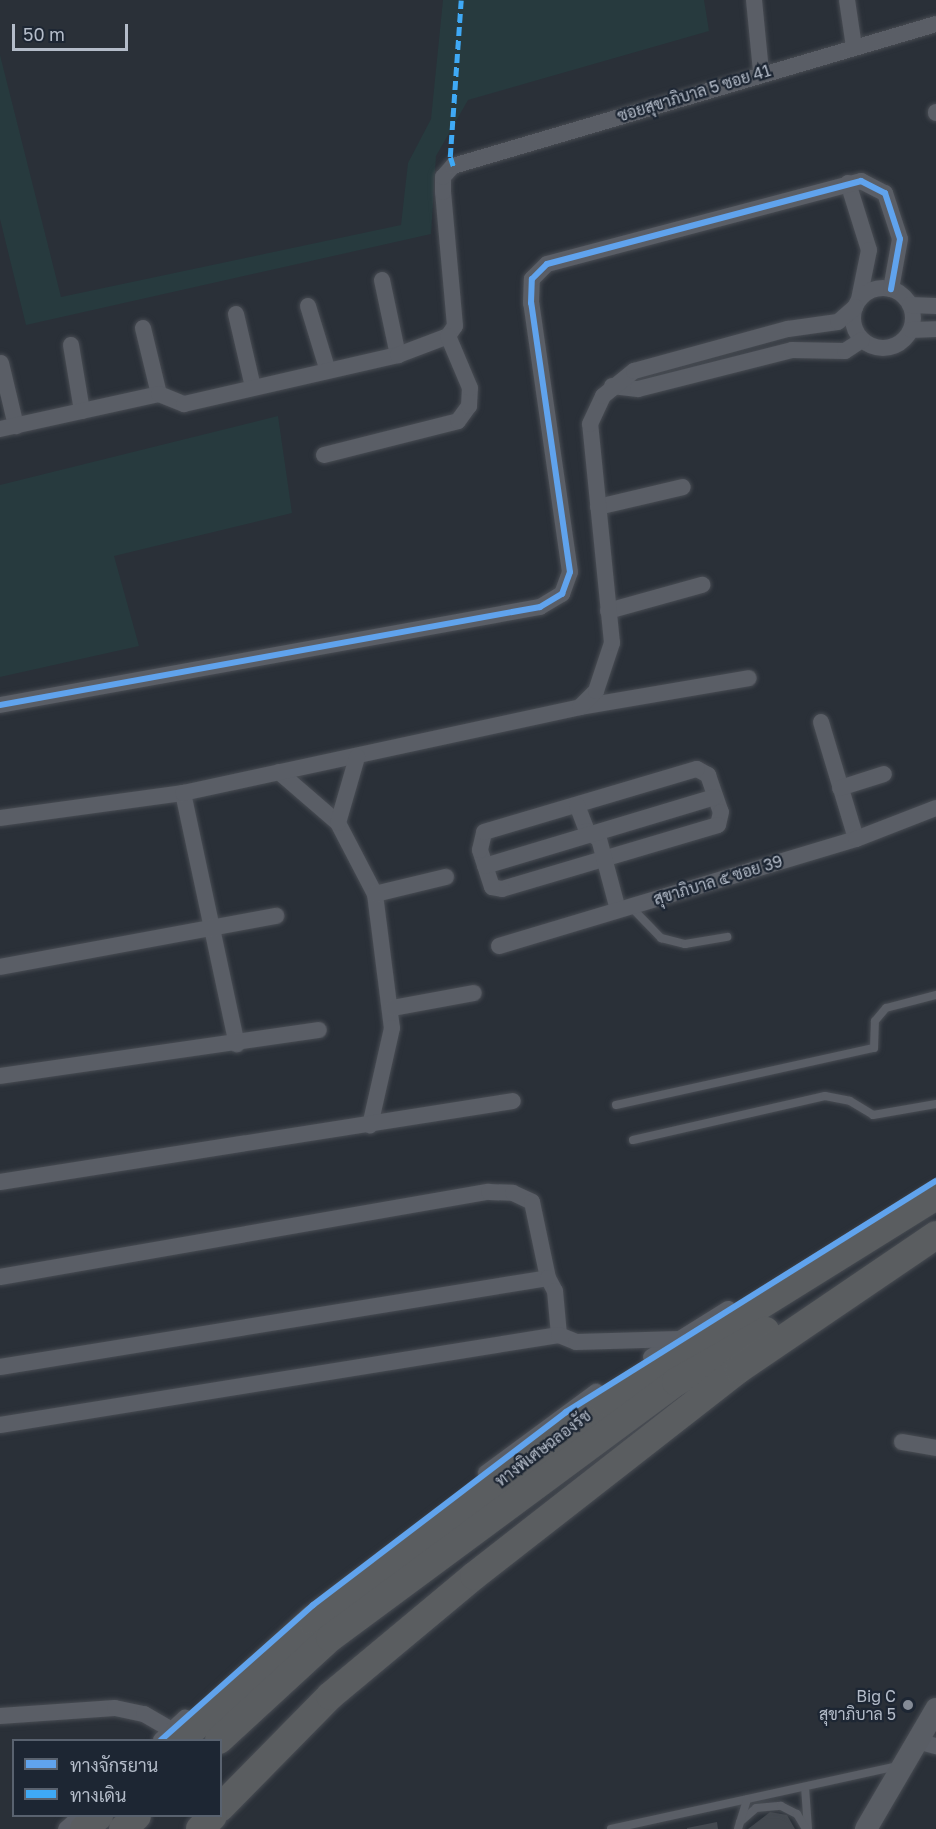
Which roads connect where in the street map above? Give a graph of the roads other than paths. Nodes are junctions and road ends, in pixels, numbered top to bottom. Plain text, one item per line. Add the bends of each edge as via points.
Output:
1 (754, 0) edge
2 (847, 0) edge
3 (936, 24) edge
4 (854, 47) junction
5 (762, 72) junction
6 (848, 183) junction
7 (382, 280) dead end
8 (891, 289) junction
9 (857, 303) junction
10 (910, 305) junction
11 (308, 306) dead end
12 (936, 306) edge
13 (236, 314) dead end
14 (143, 328) dead end
15 (788, 329) junction
16 (936, 329) edge
17 (911, 330) junction
18 (448, 336) junction
19 (862, 340) junction
20 (71, 345) dead end
21 (715, 347) junction
22 (792, 350) junction
23 (398, 355) junction
24 (1, 363) edge
25 (327, 368) junction
26 (722, 369) junction
27 (612, 386) junction
28 (254, 387) junction
29 (159, 394) junction
30 (82, 411) junction
31 (8, 427) edge
32 (324, 454) dead end
33 (683, 487) dead end
34 (598, 507) junction
35 (702, 585) dead end
36 (608, 611) junction
37 (749, 678) dead end
38 (0, 705) edge
39 (580, 707) junction
40 (821, 722) dead end
41 (357, 758) junction
42 (279, 772) junction
43 (884, 774) dead end
44 (840, 788) junction
45 (183, 793) junction
46 (715, 797) junction
47 (577, 805) junction
48 (936, 808) edge
49 (0, 818) edge
50 (338, 823) junction
51 (590, 834) junction
52 (856, 839) junction
53 (604, 860) junction
54 (485, 866) junction
55 (446, 877) dead end
56 (375, 894) junction
57 (624, 908) junction
58 (276, 916) dead end
59 (210, 931) junction
60 (727, 937) dead end
61 (499, 946) dead end
62 (0, 967) edge
63 (474, 993) dead end
64 (936, 994) edge
65 (393, 1008) junction
66 (319, 1030) dead end
67 (237, 1044) junction
68 (0, 1076) edge
69 (513, 1101) dead end
70 (936, 1104) edge
71 (615, 1105) dead end
72 (369, 1126) junction
73 (633, 1140) dead end
74 (936, 1181) edge
75 (0, 1182) edge
76 (936, 1196) edge
77 (936, 1234) edge
78 (0, 1277) edge
79 (548, 1278) junction
80 (559, 1335) junction
81 (680, 1338) junction
82 (0, 1367) edge
83 (0, 1425) edge
84 (902, 1442) dead end
85 (936, 1448) edge
86 (935, 1713) edge
87 (0, 1716) edge
88 (171, 1737) edge
89 (220, 1739) edge
90 (926, 1743) edge
91 (903, 1764) junction
92 (806, 1787) junction
93 (747, 1799) junction
94 (222, 1806) edge
95 (79, 1817) edge
96 (97, 1817) edge
97 (135, 1817) edge
98 (211, 1817) edge
99 (739, 1825) edge
100 (66, 1829) edge
101 (84, 1829) edge
102 (123, 1829) edge
103 (200, 1829) edge
104 (611, 1829) edge
105 (807, 1829) edge
106 (866, 1829) edge

1 - 5 street
2 - 4 street
3 - 4 street, ซอยสุขาภิบาล 5 ซอย 41
4 - 5 street, ซอยสุขาภิบาล 5 ซอย 41
5 - 18 street, ซอยสุขาภิบาล 5 ซอย 41 via 453,166 443,177 455,326
6 - 8 street via 874,183 885,193 900,240
6 - 9 street via 869,249
6 - 38 street via 547,264 532,279 570,572 562,594 540,606
7 - 23 street
8 - 9 street via 874,290
8 - 10 street
9 - 15 street via 838,322
9 - 19 street via 853,324
10 - 12 street
10 - 17 street
11 - 25 street
13 - 28 street
14 - 29 street
15 - 21 street
15 - 22 street
16 - 17 street
17 - 19 street via 892,347 875,348
18 - 23 street
18 - 32 street via 470,388 469,406 458,421
19 - 22 street via 845,351
20 - 30 street
21 - 26 street
21 - 27 street via 634,371
22 - 26 street
23 - 25 street
24 - 31 street
25 - 28 street
26 - 27 street via 638,389
27 - 34 street via 590,424
28 - 29 street via 184,404
29 - 30 street
30 - 31 street
33 - 34 street
34 - 36 street
35 - 36 street
36 - 39 street via 612,643 596,691
37 - 39 street
39 - 41 street
40 - 44 street
41 - 42 street
41 - 50 street
42 - 45 street
42 - 50 street
43 - 44 street
44 - 52 street
45 - 49 street
45 - 59 street
46 - 47 street via 708,775 697,769
46 - 51 street
46 - 53 street via 717,825
47 - 51 street
47 - 54 street via 484,832
48 - 52 street, สุขาภิบาล ๕ ซอย 39
50 - 56 street
51 - 53 street via 599,838
51 - 54 street
52 - 57 street, สุขาภิบาล ๕ ซอย 39
53 - 54 street via 502,890 492,887
53 - 57 street
55 - 56 street
56 - 65 street
57 - 60 lane via 661,938 685,944
57 - 61 street, สุขาภิบาล ๕ ซอย 39
58 - 59 street
59 - 62 street
59 - 67 street
63 - 65 street
64 - 71 lane via 886,1008 875,1021 878,1034 874,1048
65 - 72 street
66 - 67 street
67 - 68 street
69 - 72 street
70 - 73 lane via 873,1115 850,1101 825,1096
72 - 75 street
74 - 81 street
76 - 88 highway, ทางพิเศษฉลองรัช via 605,1402 312,1620
77 - 89 highway, ทางพิเศษฉลองรัช via 676,1382 330,1638
77 - 94 highway via 739,1369 474,1576 330,1696
78 - 79 street via 489,1192 513,1193 532,1202
79 - 80 street via 555,1292
79 - 82 street
80 - 81 street via 576,1342
80 - 83 street
81 - 88 street via 566,1412 322,1598
84 - 85 street
86 - 90 main road
87 - 88 street via 115,1708 144,1714
90 - 91 main road
91 - 92 lane
91 - 106 main road
92 - 93 lane
92 - 105 lane
93 - 99 lane
93 - 104 lane
95 - 100 street
96 - 101 highway
97 - 102 highway
98 - 103 highway
99 - 105 lane via 756,1808 781,1806 797,1814

